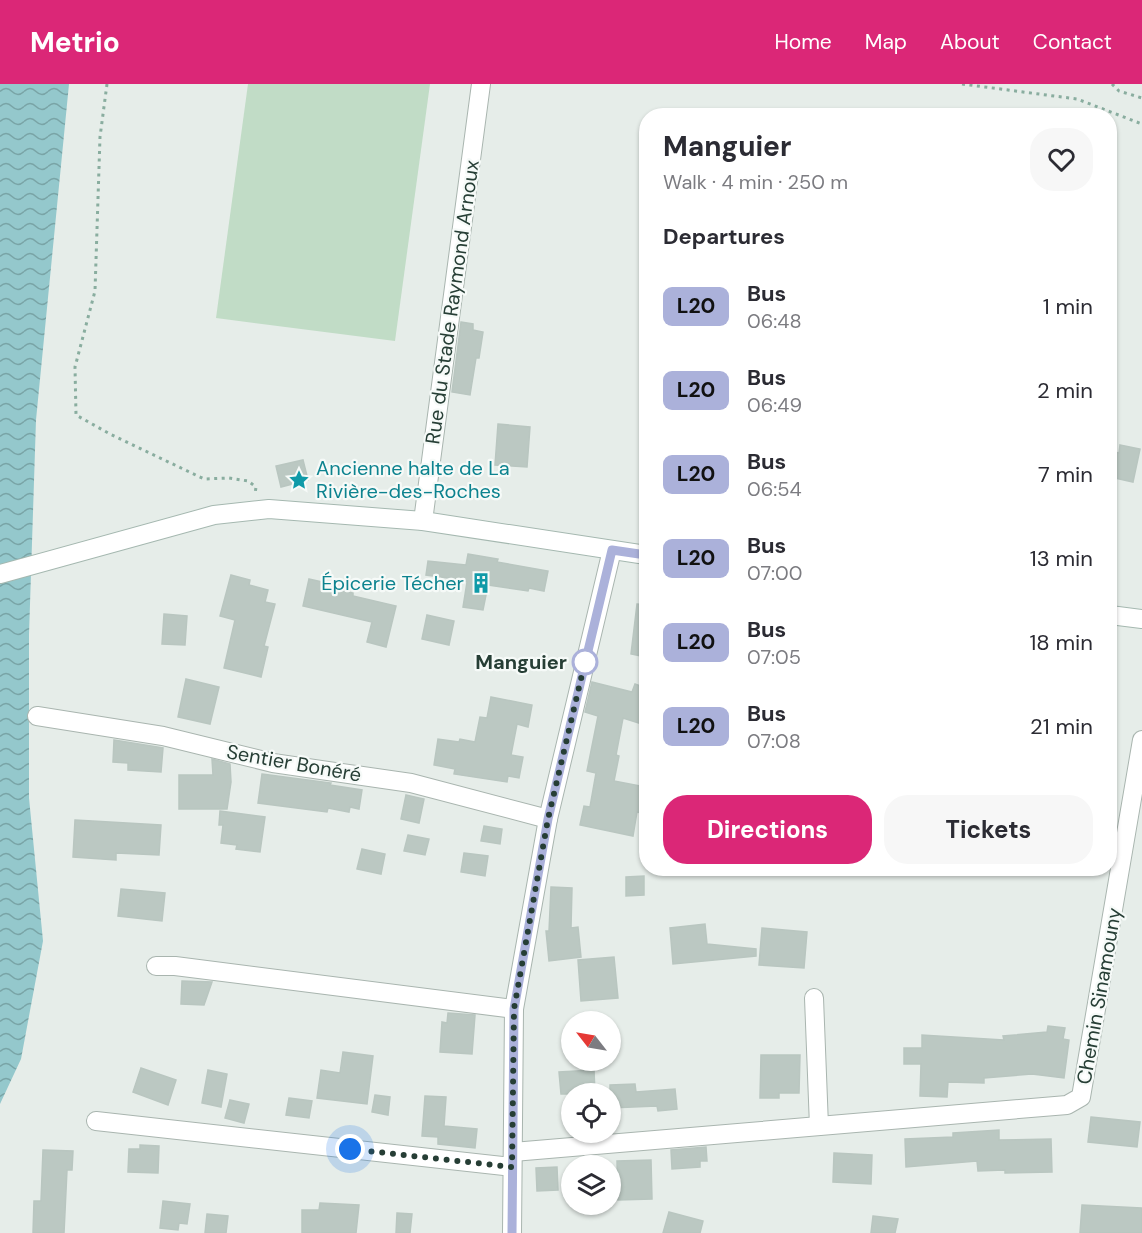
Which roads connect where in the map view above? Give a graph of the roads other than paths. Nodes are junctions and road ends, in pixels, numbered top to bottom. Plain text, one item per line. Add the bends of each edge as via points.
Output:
1 (482, 84) edge
2 (423, 521) junction
3 (612, 550) junction
4 (639, 554) edge
5 (0, 574) edge
6 (1117, 616) edge
7 (1142, 619) edge
8 (38, 716) dead end
9 (1142, 740) edge
10 (548, 819) junction
11 (156, 966) dead end
12 (814, 998) dead end
13 (514, 1009) junction
14 (96, 1121) dead end
15 (819, 1126) junction
16 (513, 1160) junction
17 (512, 1233) edge

1 - 2 street, Rue du Stade Raymond Arnoux
2 - 3 street
2 - 5 street via 269,509 214,515
3 - 4 street
3 - 10 street
6 - 7 street
8 - 10 street, Sentier Bonéré via 163,736 273,763 411,783
9 - 15 street, Chemin Sinamouny via 1081,1097 1067,1105
10 - 13 street
11 - 13 street
12 - 15 street
13 - 16 street
14 - 16 street, Chemin Sinamouny
15 - 16 street, Chemin Sinamouny
16 - 17 street

